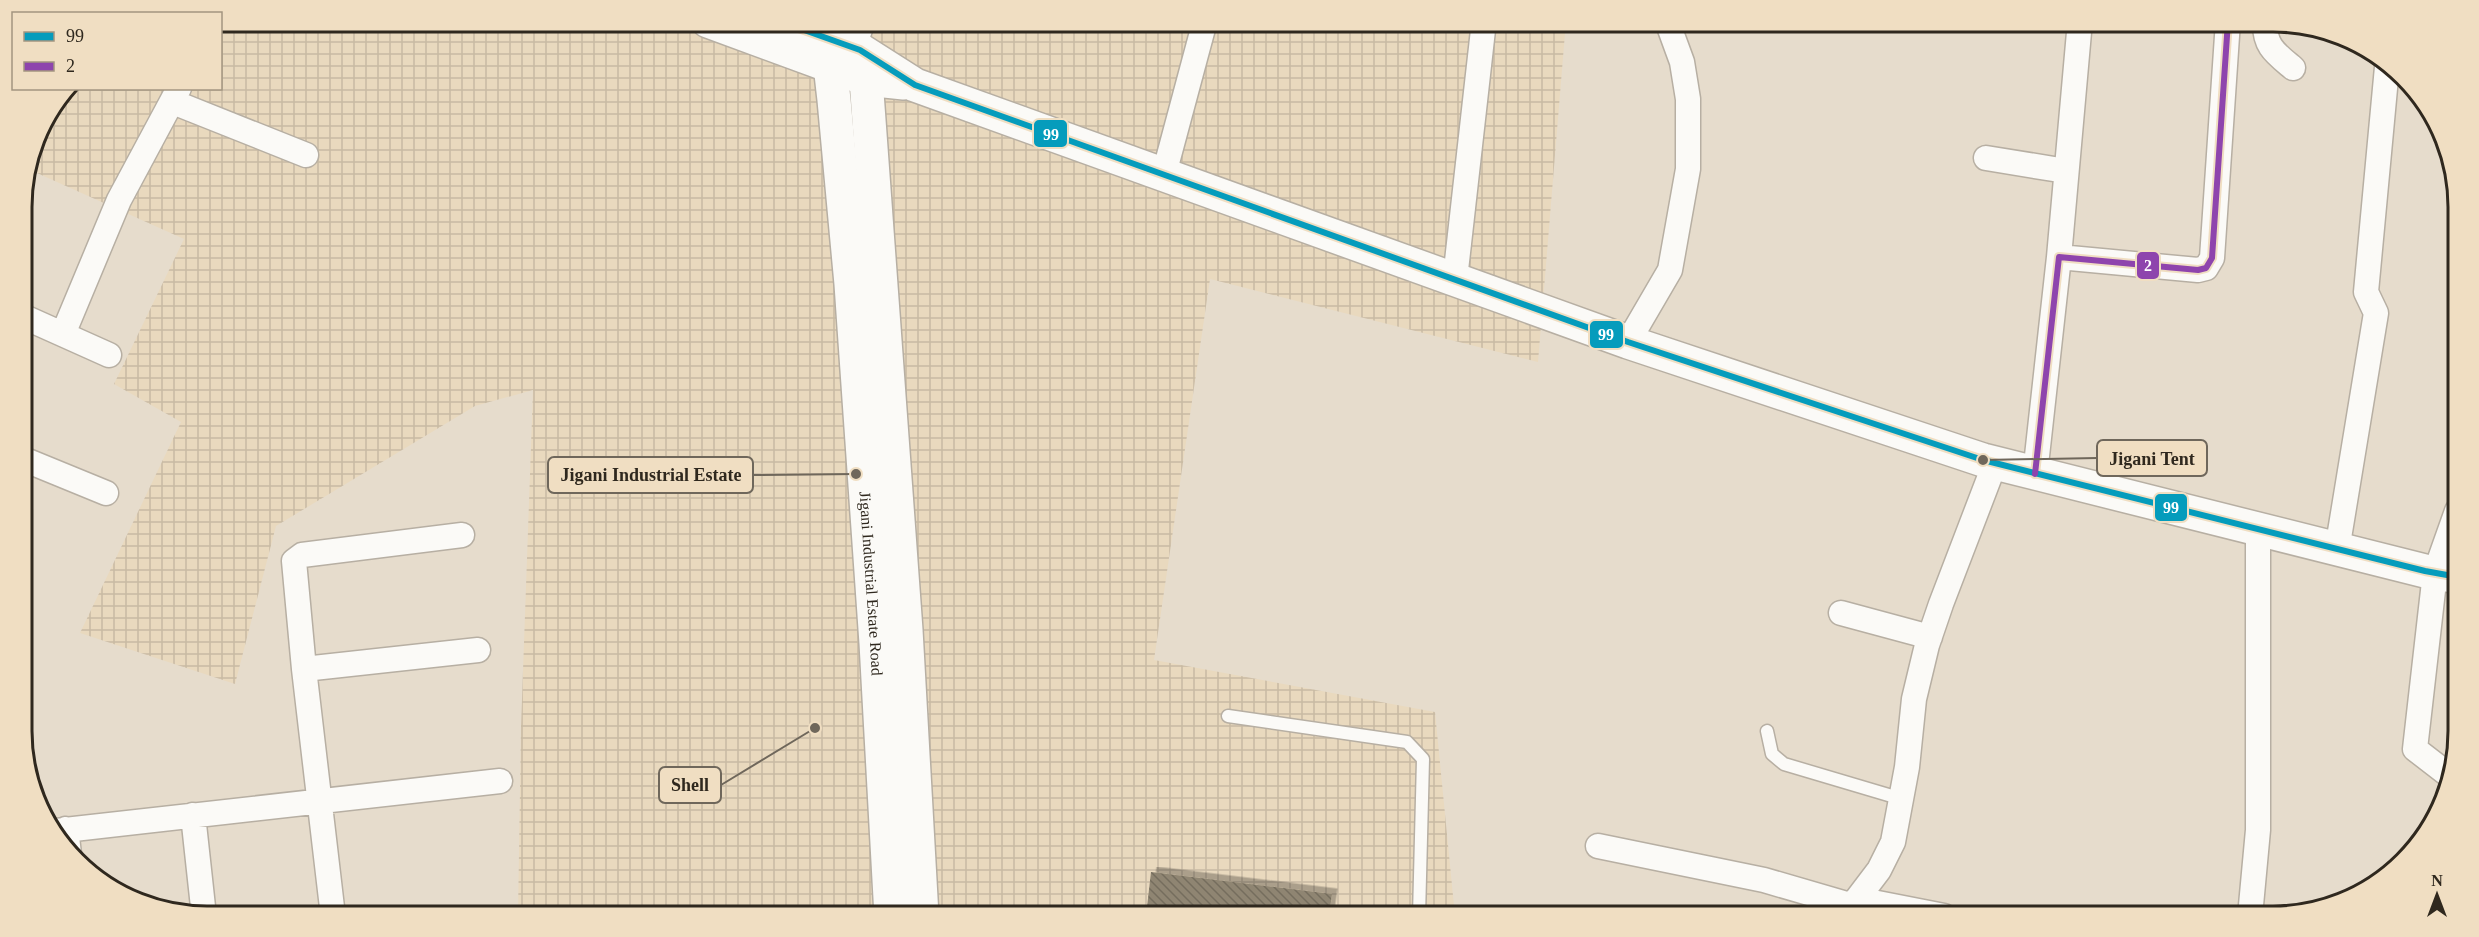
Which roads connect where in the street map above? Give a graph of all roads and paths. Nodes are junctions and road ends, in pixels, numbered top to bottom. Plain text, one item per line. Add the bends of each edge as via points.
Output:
1 (751, 32) edge
2 (796, 32) edge
3 (1201, 32) edge
4 (1484, 32) edge
5 (1671, 32) edge
6 (2079, 32) edge
7 (2227, 32) edge
8 (2264, 32) edge
9 (865, 50) edge
10 (826, 51) junction
11 (2293, 68) dead end
12 (2386, 74) edge
13 (176, 95) edge
14 (306, 155) dead end
15 (1986, 158) dead end
16 (2066, 171) junction
17 (1164, 174) junction
18 (2059, 257) junction
19 (1455, 279) junction
20 (32, 320) edge
21 (63, 334) junction
22 (1628, 342) junction
23 (109, 354) dead end
24 (32, 463) edge
25 (1995, 464) junction
26 (2035, 474) junction
27 (106, 493) dead end
28 (2258, 530) junction
29 (462, 534) dead end
30 (2337, 550) junction
31 (2446, 575) edge
32 (1841, 613) dead end
33 (1930, 637) junction
34 (478, 650) dead end
35 (304, 669) junction
36 (1228, 716) dead end
37 (1767, 731) dead end
38 (2442, 771) edge
39 (500, 781) dead end
40 (1902, 799) junction
41 (319, 801) junction
42 (193, 815) junction
43 (62, 830) edge
44 (1598, 846) dead end
45 (1419, 905) edge
46 (1842, 905) edge
47 (1850, 905) edge
48 (2251, 905) edge
49 (203, 906) edge
50 (332, 906) edge
51 (890, 906) edge
52 (921, 906) edge

1 - 10 main road
2 - 10 main road
3 - 17 street
4 - 19 street
5 - 22 street via 1689,99 1689,170 1670,270
6 - 16 street
7 - 18 street via 2212,258 2206,268
8 - 11 street via 2277,55
9 - 10 main road
9 - 17 main road via 915,85
9 - 52 main road, Jigani Industrial Estate Road
10 - 51 main road, Jigani Industrial Estate Road via 851,285
12 - 30 street via 2366,292 2376,313
13 - 14 street
13 - 21 street via 119,200
15 - 16 street
16 - 18 street
17 - 19 main road
18 - 26 street
19 - 22 main road
20 - 21 street
21 - 23 street
22 - 25 main road
24 - 27 street
25 - 26 main road
25 - 33 street
26 - 28 main road
28 - 30 main road
28 - 48 street via 2258,830
29 - 35 street via 297,558 294,567
30 - 31 main road
31 - 38 street via 2415,749
32 - 33 street
33 - 40 street via 1914,699
34 - 35 street
35 - 41 street
36 - 45 lane via 1407,742 1423,759
37 - 40 lane via 1772,754 1784,764
39 - 41 street
40 - 47 street via 1893,842 1879,870
41 - 42 street
41 - 50 street
42 - 43 street
42 - 49 street
44 - 46 street via 1764,880

